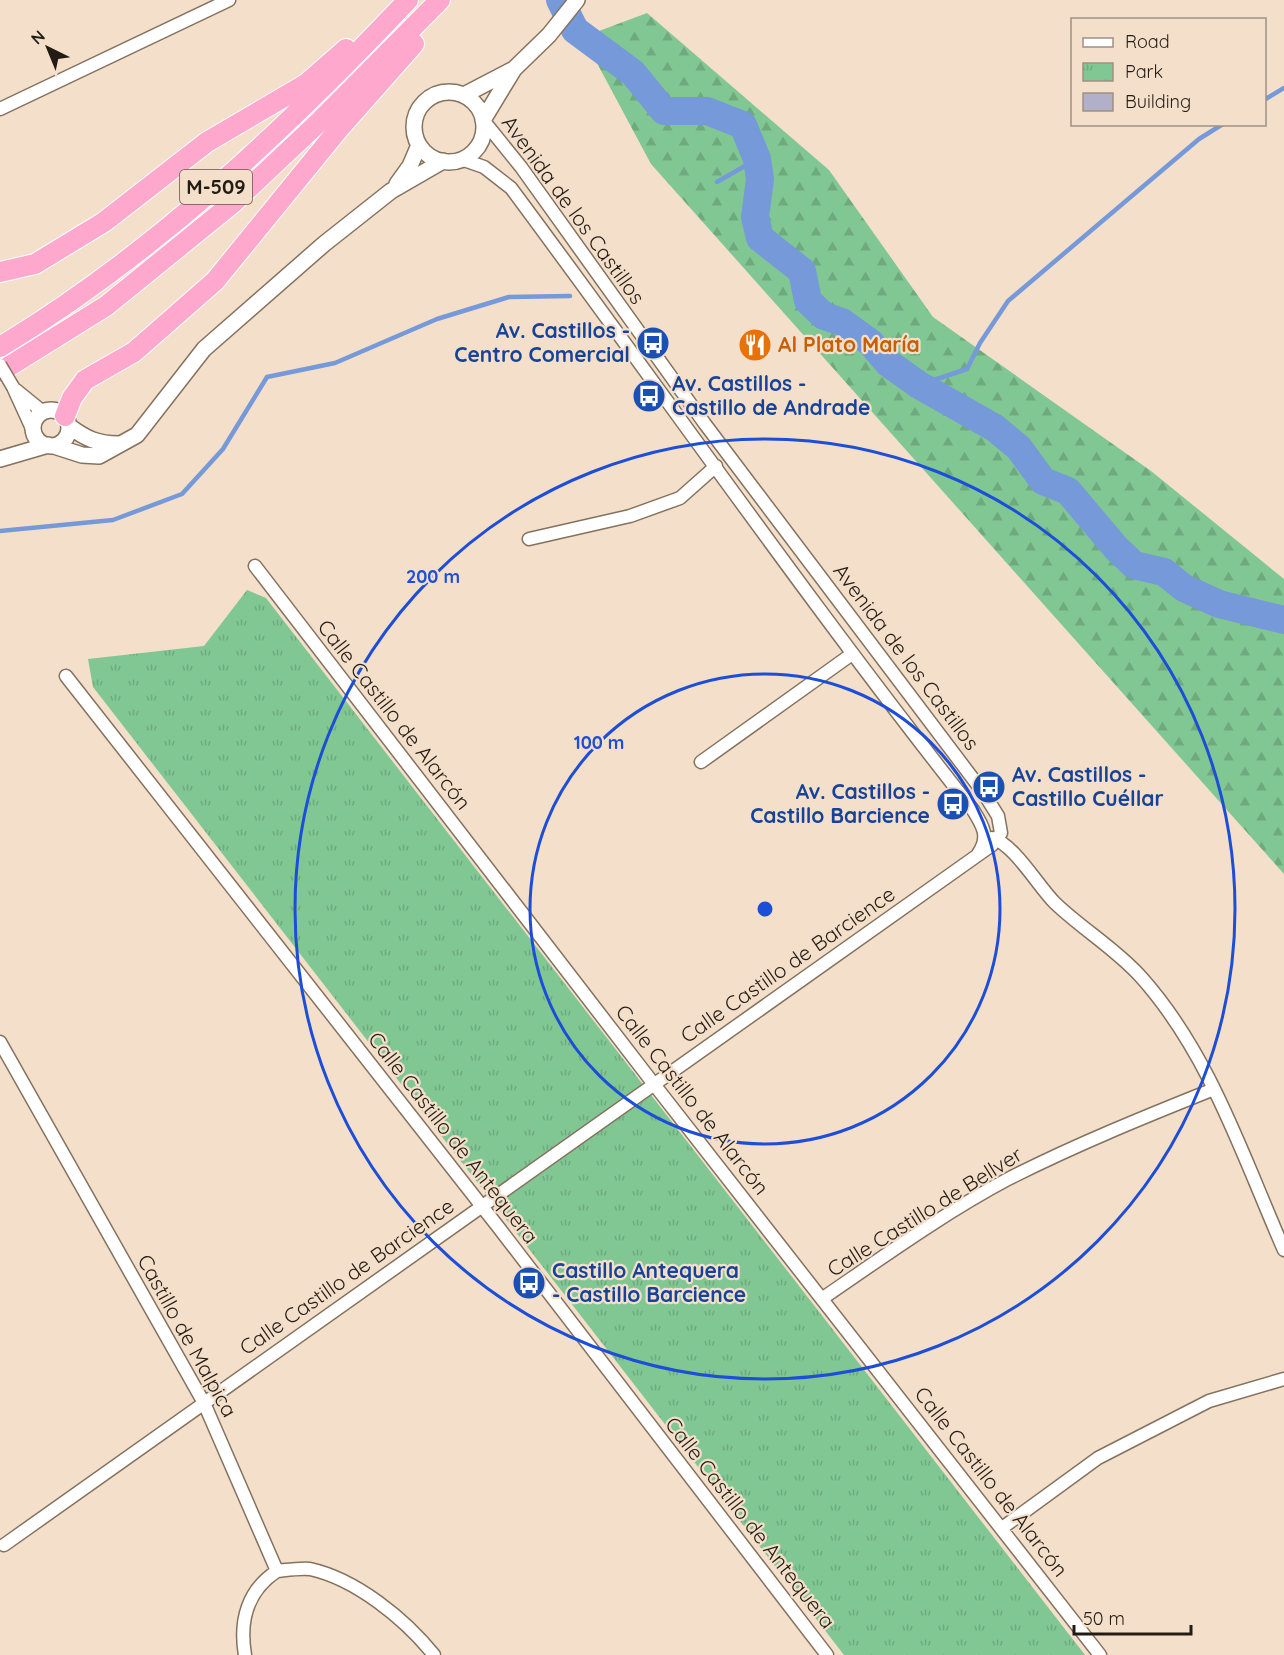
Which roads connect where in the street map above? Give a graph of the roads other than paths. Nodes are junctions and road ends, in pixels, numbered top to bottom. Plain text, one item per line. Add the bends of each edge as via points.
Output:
1 (229, 0) edge
2 (408, 0) edge
3 (577, 0) edge
4 (434, 7) edge
5 (390, 19) junction
6 (514, 69) junction
7 (464, 95) junction
8 (0, 109) edge
9 (483, 120) junction
10 (420, 145) junction
11 (461, 159) junction
12 (443, 161) junction
13 (391, 191) junction
14 (0, 272) edge
15 (0, 346) edge
16 (0, 365) edge
17 (0, 372) edge
18 (13, 387) junction
19 (43, 412) junction
20 (67, 421) junction
21 (34, 433) junction
22 (125, 444) junction
23 (51, 446) junction
24 (0, 459) edge
25 (716, 466) junction
26 (529, 539) dead end
27 (255, 566) dead end
28 (852, 654) junction
29 (66, 676) dead end
30 (701, 762) dead end
31 (992, 839) junction
32 (0, 1042) edge
33 (653, 1083) junction
34 (1214, 1089) junction
35 (482, 1206) junction
36 (1284, 1250) edge
37 (823, 1298) junction
38 (1284, 1379) edge
39 (204, 1402) junction
40 (1002, 1528) junction
41 (4, 1545) dead end
42 (277, 1571) junction
43 (245, 1655) edge
44 (434, 1655) edge
45 (827, 1655) edge
46 (1100, 1655) edge

1 - 8 street
2 - 5 highway, M-509
3 - 6 street
4 - 17 highway, M-509 via 318,123 174,253 106,306
4 - 20 highway via 415,43 215,281 134,352 85,380 72,398
5 - 14 highway via 350,46 306,84 207,142 104,222 35,264
5 - 15 highway, M-509 via 307,105 162,234 96,284
6 - 7 street
6 - 9 street
7 - 9 street via 477,105
7 - 10 street via 440,93 421,105 414,125
9 - 11 street via 480,144
9 - 31 street, Avenida de los Castillos via 705,424 983,792 1001,825
10 - 12 street
10 - 13 street
11 - 12 street
11 - 25 street, Avenida de los Castillos via 484,166 511,188
12 - 13 street
13 - 22 street via 204,349 155,415
16 - 18 street, bridge
18 - 19 street
18 - 21 street
19 - 20 street via 57,411
19 - 21 street via 34,423
20 - 22 street via 94,441
20 - 23 street via 66,439
21 - 23 street via 39,441
22 - 23 street via 99,456
23 - 24 street
25 - 26 street via 680,498 630,516
25 - 28 street, Avenida de los Castillos
27 - 33 street, Calle Castillo de Alarcón
28 - 30 street
28 - 31 street, Avenida de los Castillos
29 - 35 street, Calle Castillo de Antequera
31 - 33 street, Calle Castillo de Barcience via 978,855
31 - 34 street via 1056,904 1140,976 1188,1039
32 - 39 street, Castillo de Malpica
33 - 35 street, Calle Castillo de Barcience
33 - 37 street, Calle Castillo de Alarcón
34 - 36 street
34 - 37 street, Calle Castillo de Bellver via 1107,1132 1007,1180
35 - 39 street, Calle Castillo de Barcience
35 - 45 street, Calle Castillo de Antequera
37 - 40 street, Calle Castillo de Alarcón
38 - 40 street via 1209,1401 1098,1458
39 - 41 street, Calle Castillo de Barcience
39 - 42 street, Castillo de Malpica
40 - 46 street, Calle Castillo de Alarcón
42 - 43 street via 261,1581 248,1604
42 - 44 street via 309,1569 377,1600 415,1631

